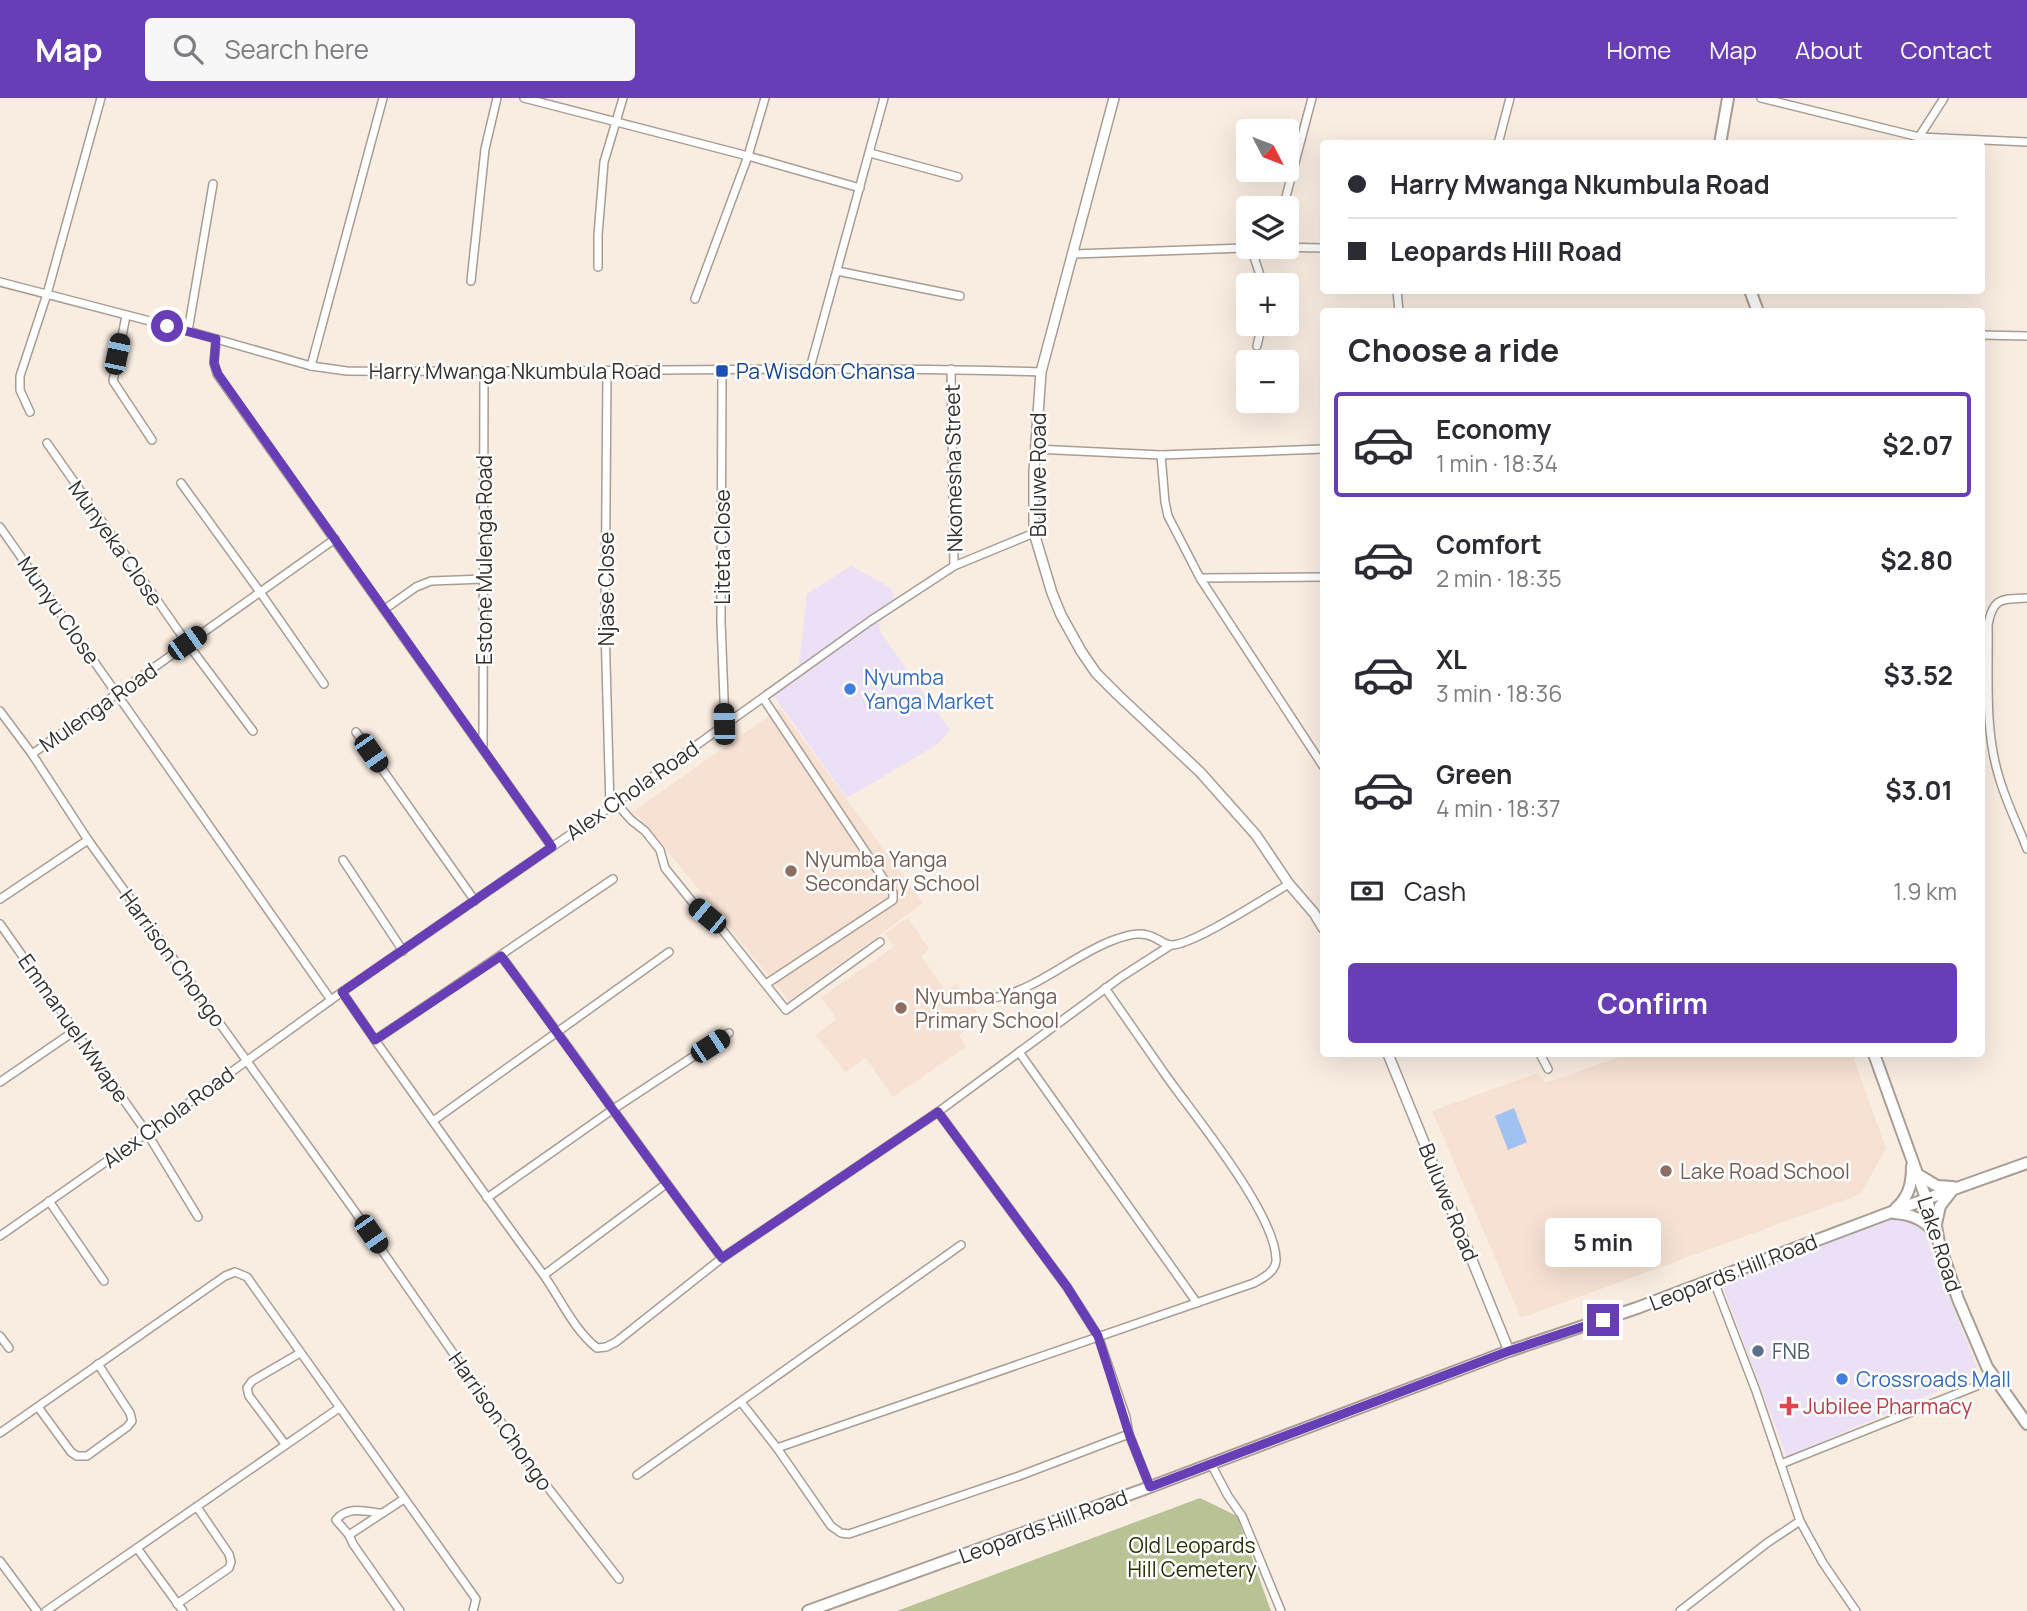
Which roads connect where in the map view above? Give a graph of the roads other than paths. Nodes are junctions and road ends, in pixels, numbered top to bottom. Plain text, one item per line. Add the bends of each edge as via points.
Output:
1 (101, 98) edge
2 (383, 98) edge
3 (498, 98) edge
4 (524, 98) edge
5 (623, 98) edge
6 (765, 98) edge
7 (884, 98) edge
8 (1114, 98) edge
9 (1311, 98) edge
10 (1510, 98) edge
11 (1728, 98) edge
12 (1761, 98) edge
13 (1944, 98) edge
14 (615, 121) junction
15 (1919, 137) junction
16 (1499, 140) edge
17 (1721, 140) edge
18 (1984, 140) edge
19 (1985, 140) edge
20 (2027, 142) edge
21 (870, 153) junction
22 (748, 156) junction
23 (958, 177) dead end
24 (213, 184) dead end
25 (860, 188) junction
26 (1286, 196) edge
27 (1299, 248) edge
28 (1320, 248) edge
29 (1236, 249) edge
30 (1074, 254) junction
31 (598, 267) dead end
32 (837, 271) junction
33 (471, 281) dead end
34 (0, 282) edge
35 (47, 294) junction
36 (960, 296) dead end
37 (695, 299) dead end
38 (126, 316) junction
39 (188, 331) junction
40 (1985, 335) edge
41 (2027, 335) edge
42 (1259, 336) edge
43 (216, 339) junction
44 (1256, 346) dead end
45 (311, 366) junction
46 (810, 368) junction
47 (951, 369) junction
48 (607, 371) junction
49 (722, 371) junction
50 (484, 372) junction
51 (1041, 372) junction
52 (30, 412) dead end
53 (152, 440) dead end
54 (47, 443) dead end
55 (1035, 449) junction
56 (1320, 449) edge
57 (1161, 455) junction
58 (181, 483) dead end
59 (0, 527) edge
60 (1034, 533) junction
61 (335, 539) junction
62 (954, 566) junction
63 (1200, 578) junction
64 (1320, 578) edge
65 (484, 579) junction
66 (260, 592) junction
67 (2027, 598) edge
68 (385, 609) junction
69 (187, 643) junction
70 (324, 684) dead end
71 (118, 694) junction
72 (763, 698) junction
73 (0, 711) edge
74 (724, 724) junction
75 (253, 732) dead end
76 (356, 732) dead end
77 (484, 748) junction
78 (32, 754) junction
79 (1320, 759) edge
80 (613, 805) junction
81 (88, 840) junction
82 (552, 847) junction
83 (2027, 849) edge
84 (343, 860) dead end
85 (613, 879) dead end
86 (1289, 884) junction
87 (0, 899) edge
88 (475, 901) junction
89 (1318, 911) edge
90 (0, 924) edge
91 (880, 942) dead end
92 (1171, 945) junction
93 (403, 951) junction
94 (669, 953) dead end
95 (501, 956) junction
96 (766, 984) junction
97 (1105, 988) junction
98 (342, 992) junction
99 (987, 999) dead end
100 (331, 1000) junction
101 (76, 1030) junction
102 (557, 1031) junction
103 (729, 1033) dead end
104 (375, 1040) junction
105 (1019, 1052) junction
106 (1389, 1057) edge
107 (1542, 1057) edge
108 (1875, 1057) edge
109 (247, 1060) junction
110 (1548, 1069) dead end
111 (0, 1082) edge
112 (612, 1110) junction
113 (938, 1112) junction
114 (433, 1121) junction
115 (147, 1133) junction
116 (1912, 1160) junction
117 (2027, 1163) edge
118 (1917, 1174) junction
119 (666, 1184) junction
120 (1960, 1187) junction
121 (486, 1198) junction
122 (1926, 1199) junction
123 (49, 1201) junction
124 (1891, 1212) junction
125 (198, 1217) dead end
126 (1936, 1226) junction
127 (0, 1236) edge
128 (1940, 1243) junction
129 (961, 1245) dead end
130 (722, 1258) junction
131 (544, 1275) junction
132 (1713, 1279) junction
133 (104, 1281) dead end
134 (1197, 1303) junction
135 (0, 1336) edge
136 (1098, 1336) junction
137 (9, 1348) dead end
138 (1509, 1351) junction
139 (300, 1353) junction
140 (98, 1364) junction
141 (1994, 1379) junction
142 (741, 1402) junction
143 (38, 1407) junction
144 (339, 1408) junction
145 (2027, 1424) edge
146 (0, 1433) edge
147 (1129, 1434) junction
148 (285, 1444) junction
149 (777, 1448) junction
150 (1211, 1464) junction
151 (1781, 1464) junction
152 (637, 1475) dead end
153 (1150, 1487) junction
154 (404, 1499) junction
155 (197, 1507) junction
156 (379, 1513) junction
157 (1800, 1521) junction
158 (349, 1535) junction
159 (137, 1548) junction
160 (1, 1566) edge
161 (619, 1579) dead end
162 (177, 1604) junction
163 (37, 1611) edge
164 (46, 1611) edge
165 (183, 1611) edge
166 (400, 1611) edge
167 (473, 1611) edge
168 (808, 1611) edge
169 (1281, 1611) edge
170 (1680, 1611) edge
171 (1856, 1611) edge

1 - 35 street
2 - 45 street
3 - 33 street via 485,149
4 - 14 street
5 - 14 street
6 - 22 street
7 - 21 street
8 - 30 street, Buluwe Road
9 - 26 street
10 - 16 street
11 - 17 main road
12 - 15 street
13 - 15 street
14 - 22 street
14 - 31 street via 603,169
15 - 18 street
19 - 20 street
21 - 23 street
21 - 25 street
22 - 25 street
22 - 37 street
24 - 39 street
25 - 32 street
27 - 28 street
29 - 30 street
30 - 51 street, Buluwe Road
32 - 36 street
32 - 46 street
34 - 35 street, Harry Mwanga Nkumbula Road
35 - 38 street, Harry Mwanga Nkumbula Road
35 - 52 street via 20,376 20,390
38 - 39 street, Harry Mwanga Nkumbula Road
38 - 53 street via 113,381
39 - 43 street, Harry Mwanga Nkumbula Road
40 - 41 street
42 - 44 street
43 - 45 street, Harry Mwanga Nkumbula Road
43 - 61 street via 218,374
45 - 50 street, Harry Mwanga Nkumbula Road via 348,372
46 - 47 street, Harry Mwanga Nkumbula Road
46 - 49 street, Harry Mwanga Nkumbula Road
47 - 51 street, Harry Mwanga Nkumbula Road
47 - 62 street, Nkomesha Street
48 - 49 street, Harry Mwanga Nkumbula Road
48 - 50 street, Harry Mwanga Nkumbula Road
48 - 80 street, Njase Close via 605,627
49 - 74 street, Liteta Close
50 - 65 street, Estone Mulenga Road
51 - 55 street, Buluwe Road
54 - 69 street, Munyeka Close
55 - 57 street
55 - 60 street, Buluwe Road
56 - 57 street
57 - 63 street via 1166,509
58 - 66 street
59 - 71 street, Munyu Close
60 - 62 street, Alex Chola Road
60 - 86 street, Buluwe Road via 1061,615 1096,673 1200,772 1256,835
61 - 66 street, Mulenga Road
61 - 68 street
62 - 72 street, Alex Chola Road
63 - 64 street
63 - 79 street
65 - 68 street via 431,580
65 - 77 street, Estone Mulenga Road
66 - 69 street, Mulenga Road
66 - 70 street
67 - 83 street via 1995,603 1989,625 1993,750
68 - 77 street
69 - 71 street, Mulenga Road
69 - 75 street, Munyeka Close
71 - 78 street, Mulenga Road
71 - 100 street, Munyu Close
72 - 74 street, Alex Chola Road
72 - 96 street via 893,893 893,900
73 - 78 street, Harrison Chongo
74 - 80 street, Alex Chola Road
76 - 88 street
77 - 82 street
78 - 81 street, Harrison Chongo
80 - 82 street, Alex Chola Road
80 - 96 street via 645,831 660,850 665,868
81 - 87 street
81 - 109 street, Harrison Chongo
82 - 88 street, Alex Chola Road
84 - 93 street
85 - 95 street
86 - 89 street, Buluwe Road
86 - 92 street via 1213,928
88 - 93 street, Alex Chola Road
90 - 101 street, Emmanuel Mwape
91 - 96 street via 786,1010
92 - 97 street
92 - 99 street via 1136,933 1098,947 1024,989
93 - 98 street, Alex Chola Road
94 - 102 street
95 - 102 street
95 - 104 street
97 - 105 street
97 - 134 street via 1248,1191 1274,1243 1275,1266 1266,1276
98 - 100 street, Alex Chola Road
98 - 104 street
100 - 109 street, Alex Chola Road
101 - 111 street
101 - 115 street, Emmanuel Mwape
102 - 112 street
102 - 114 street
103 - 112 street
104 - 114 street
105 - 113 street
105 - 134 street
106 - 138 street, Buluwe Road
107 - 110 street
108 - 116 main road, Lake Road
109 - 115 street, Alex Chola Road
109 - 161 street, Harrison Chongo via 532,1467
112 - 119 street
112 - 121 street
113 - 130 street
113 - 136 street
114 - 121 street
115 - 123 street, Alex Chola Road
115 - 125 street, Emmanuel Mwape
116 - 118 main road, Lake Road
116 - 124 main road via 1907,1195
117 - 120 main road, Leopards Hill Road
118 - 120 main road via 1937,1186
118 - 122 main road, Lake Road
119 - 130 street
119 - 131 street
120 - 122 main road, Leopards Hill Road
120 - 126 main road via 1944,1198
121 - 131 street
122 - 124 main road, Leopards Hill Road
122 - 126 main road, Lake Road
123 - 127 street, Alex Chola Road
123 - 133 street
124 - 128 main road via 1920,1219
124 - 132 main road, Leopards Hill Road
126 - 128 main road, Lake Road
128 - 141 main road, Lake Road via 1958,1299
129 - 142 street
130 - 131 street via 606,1348 587,1340
132 - 138 main road, Leopards Hill Road
132 - 151 street
134 - 136 street
135 - 137 street
136 - 147 street
136 - 149 street
138 - 150 main road, Leopards Hill Road
139 - 140 street via 247,1277 235,1272
139 - 144 street
139 - 148 street via 247,1388
140 - 143 street
140 - 143 street via 132,1421 87,1456 71,1452
141 - 145 main road, Lake Road
141 - 151 street
142 - 149 street
142 - 152 street
143 - 146 street
144 - 148 street
144 - 154 street
147 - 149 street via 849,1534 831,1526
147 - 153 street
148 - 155 street
150 - 153 main road, Leopards Hill Road
150 - 169 street via 1241,1516
151 - 157 street
153 - 168 main road, Leopards Hill Road
154 - 156 street
154 - 167 street via 476,1599
155 - 159 street
155 - 162 street via 231,1562 229,1568
156 - 158 street
156 - 158 street via 354,1510 337,1517
157 - 170 street
157 - 171 street
158 - 166 street
159 - 162 street
159 - 164 street
160 - 163 street
162 - 165 street

